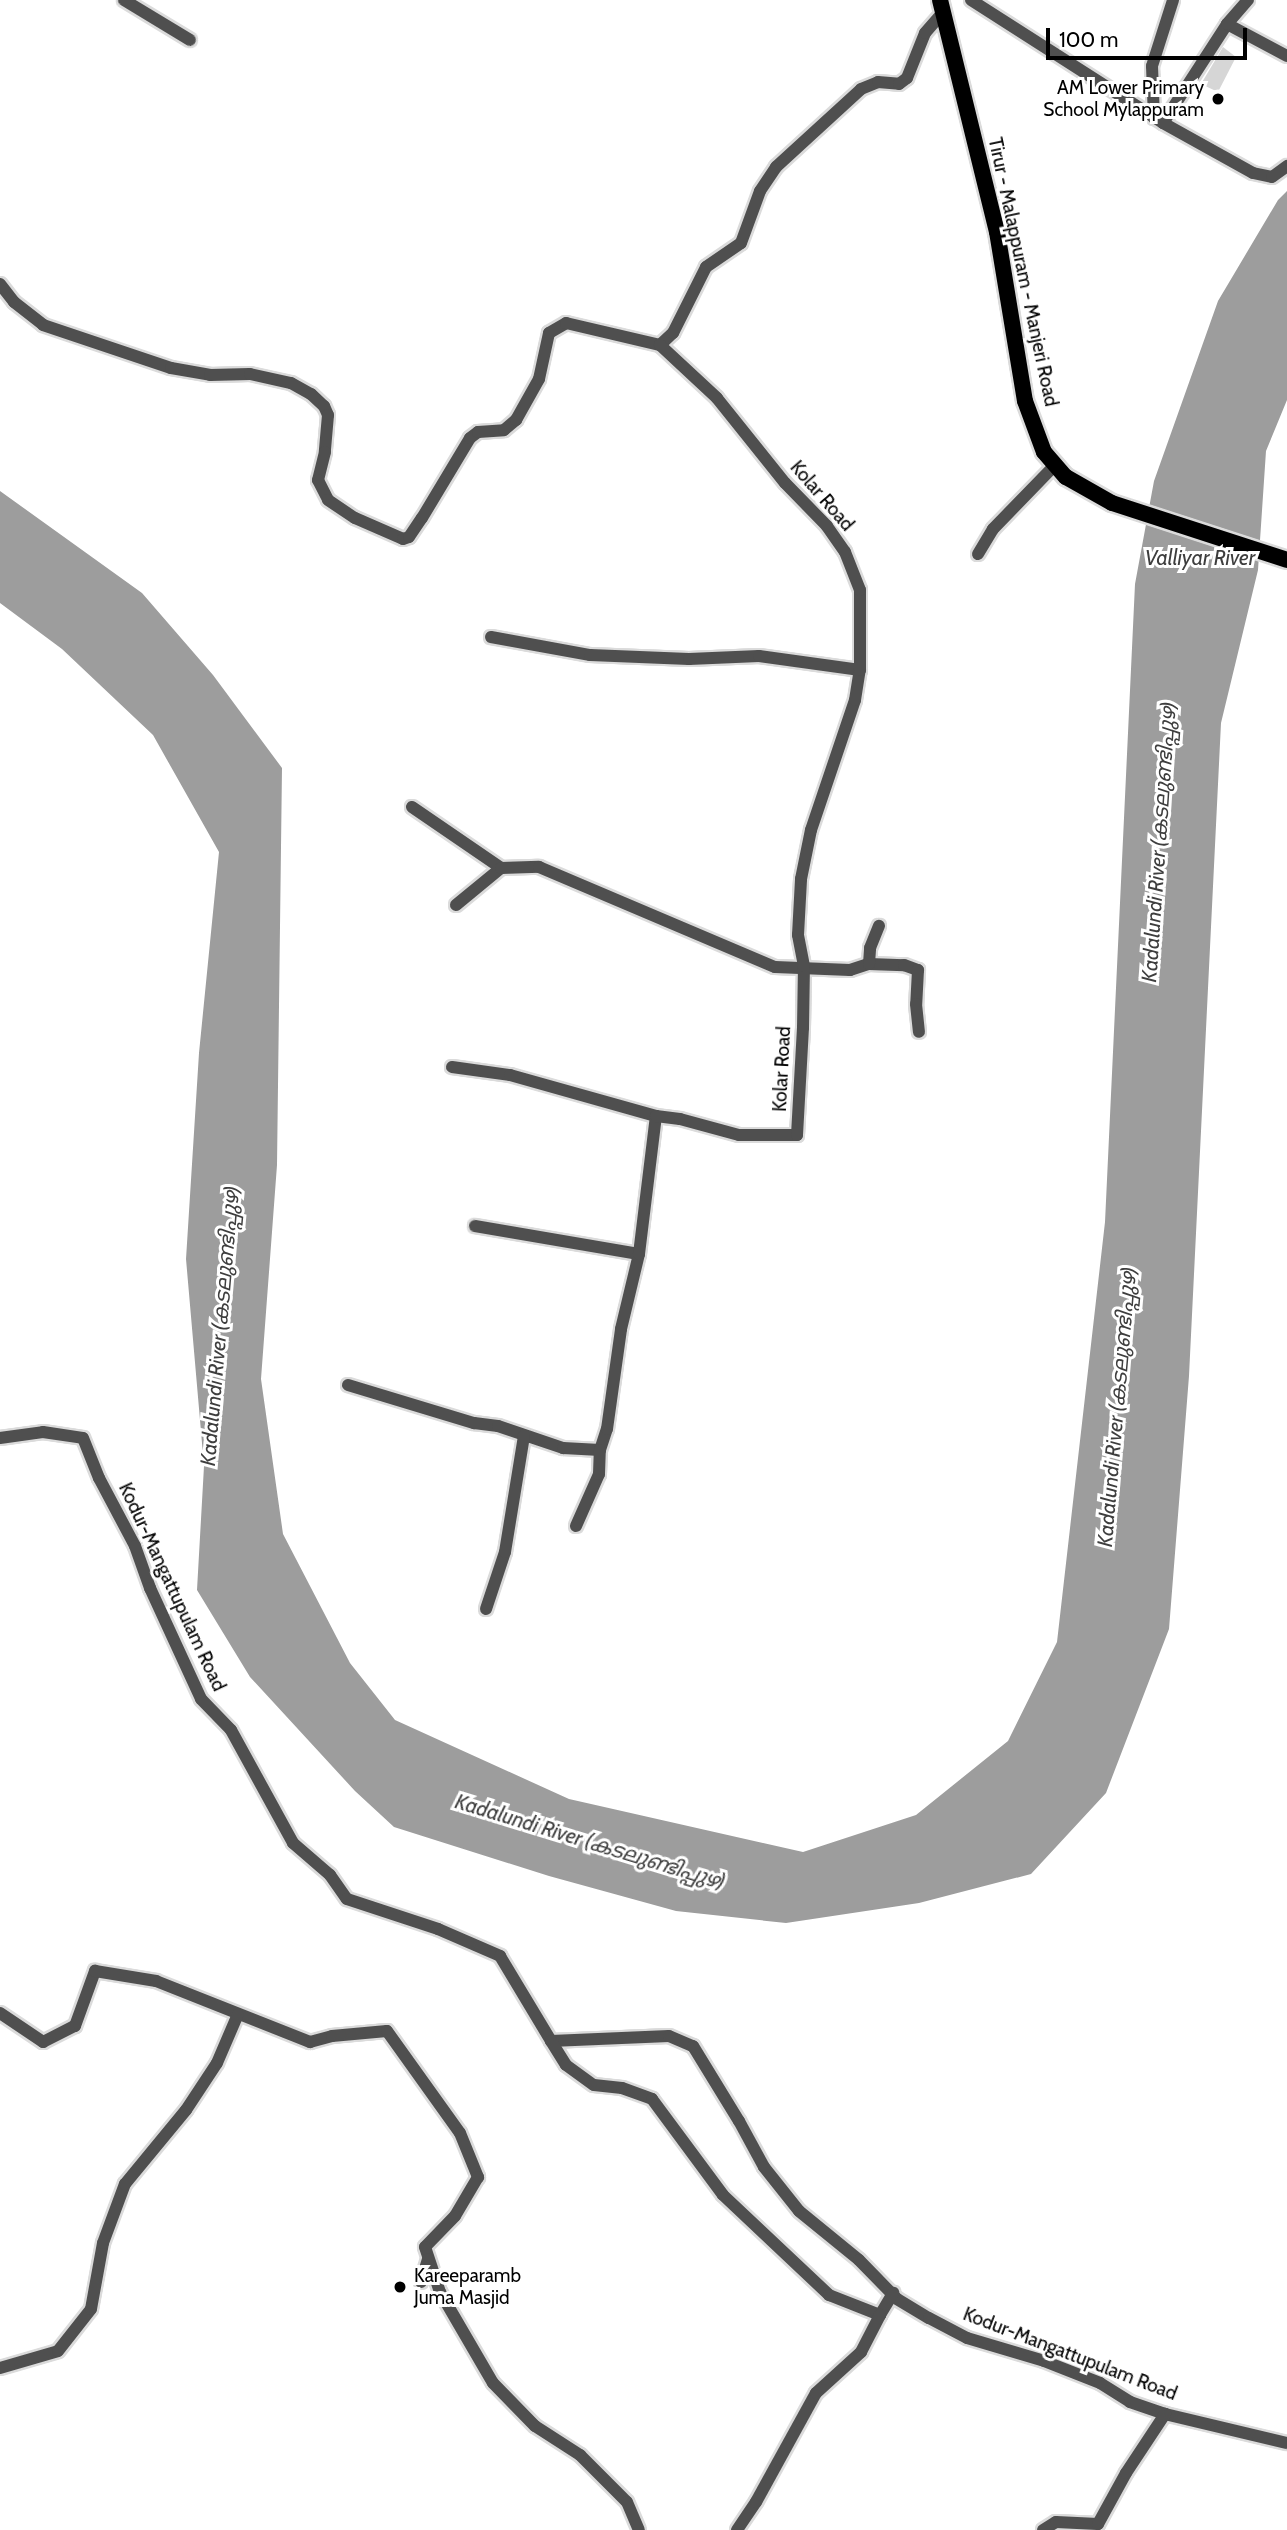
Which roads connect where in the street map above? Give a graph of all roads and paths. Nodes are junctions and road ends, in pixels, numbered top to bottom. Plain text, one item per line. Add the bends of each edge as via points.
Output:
1 (124, 0) edge
2 (971, 0) edge
3 (1172, 0) edge
4 (1248, 0) edge
5 (941, 6) edge
6 (1227, 24) junction
7 (190, 40) dead end
8 (1287, 56) edge
9 (1159, 120) junction
10 (1287, 166) edge
11 (0, 284) edge
12 (660, 345) junction
13 (1055, 465) junction
14 (978, 554) dead end
15 (1287, 560) edge
16 (491, 637) dead end
17 (860, 670) junction
18 (412, 807) dead end
19 (501, 869) junction
20 (456, 905) dead end
21 (878, 926) dead end
22 (869, 964) junction
23 (804, 966) junction
24 (919, 1032) dead end
25 (452, 1067) dead end
26 (656, 1116) junction
27 (475, 1226) dead end
28 (639, 1254) junction
29 (348, 1385) dead end
30 (524, 1436) junction
31 (0, 1438) edge
32 (600, 1450) junction
33 (576, 1526) dead end
34 (486, 1609) dead end
35 (0, 2013) edge
36 (239, 2014) junction
37 (551, 2041) junction
38 (425, 2247) junction
39 (421, 2282) dead end
40 (892, 2293) junction
41 (880, 2315) junction
42 (0, 2368) edge
43 (1165, 2414) junction
44 (1287, 2443) edge
45 (639, 2530) edge
46 (737, 2530) edge
47 (1043, 2530) edge

1 - 7 street
2 - 9 street
3 - 9 street via 1152,66
4 - 6 street
5 - 12 street via 907,78 899,84 878,82 861,89 776,167 760,191 741,243 706,267 673,333
5 - 13 main road, Tirur - Malappuram - Manjeri Road via 997,232 1025,401 1044,452
6 - 8 street
6 - 9 street
9 - 10 street via 1253,173 1272,177
11 - 12 street via 43,325 171,368 210,375 250,374 291,383 311,394 328,415 318,480 328,500 403,539 422,518 470,438 478,432 504,430 516,419 539,379 549,333 556,327 566,323
12 - 17 street, Kolar Road via 717,398 845,552 860,590
13 - 14 street via 993,530
13 - 15 main road, Tirur - Malappuram - Manjeri Road via 1066,477 1112,503
16 - 17 street via 590,655 759,656
17 - 23 street, Kolar Road via 855,699 811,830 801,879 798,935
18 - 19 street
19 - 20 street
19 - 23 street via 539,867 775,967
21 - 22 street
22 - 23 street via 850,971
22 - 24 street via 887,962 918,970
23 - 26 street, Kolar Road via 797,1135 739,1135
25 - 26 street via 510,1075
26 - 28 street
27 - 28 street
28 - 32 street
29 - 30 street
30 - 32 street via 563,1448
30 - 34 street via 505,1552
31 - 37 street, Kodur-Mangattupulam Road via 43,1432 83,1438 201,1699 231,1730 293,1843 330,1875 347,1899 438,1929 500,1956
32 - 33 street via 599,1474
35 - 36 street via 43,2042 75,2026 95,1971 156,1981
36 - 38 street via 310,2042 387,2031 460,2133 478,2177 455,2216
36 - 42 street via 217,2063 186,2110 125,2183 103,2243 91,2309 58,2351
37 - 40 street, Kodur-Mangattupulam Road via 669,2036 692,2046 764,2166 799,2211
37 - 41 street via 566,2064 594,2085 622,2088 652,2099 723,2195 810,2280 829,2295
38 - 39 street via 428,2257
38 - 45 street via 440,2292 493,2383 535,2426 580,2455 627,2502
40 - 41 street
40 - 43 street, Kodur-Mangattupulam Road via 967,2338 1044,2361
41 - 46 street via 861,2352 816,2393
43 - 44 street, Kodur-Mangattupulam Road
43 - 47 street via 1098,2524 1056,2522

